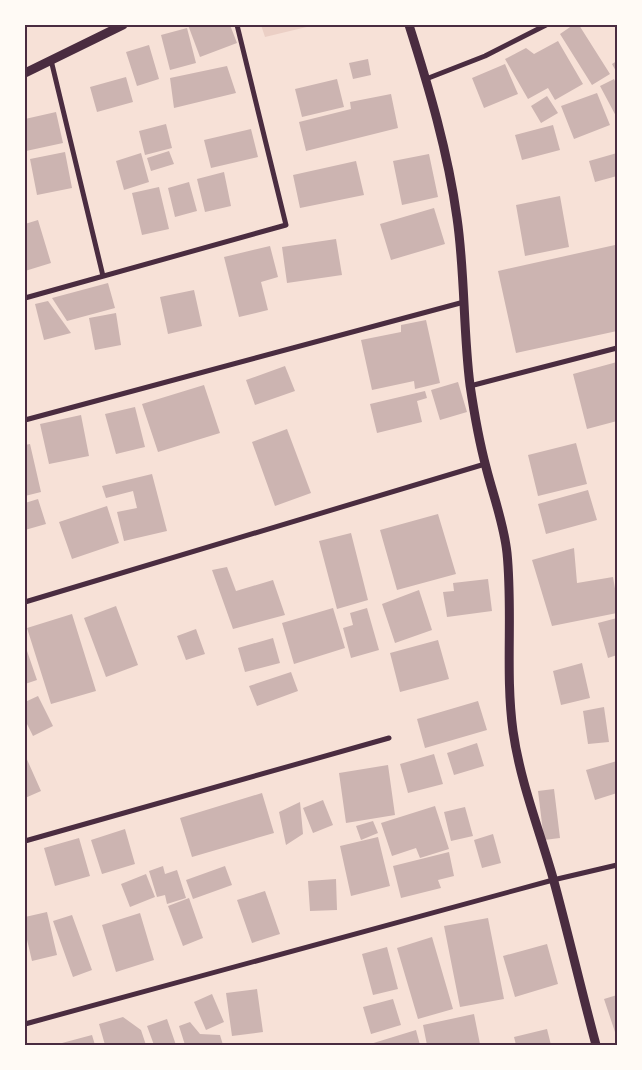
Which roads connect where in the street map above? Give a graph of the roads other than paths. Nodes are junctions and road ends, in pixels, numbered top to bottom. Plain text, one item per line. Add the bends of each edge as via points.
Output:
1 (123, 25) edge
2 (237, 25) edge
3 (409, 25) edge
4 (546, 25) edge
5 (51, 60) junction
6 (25, 73) edge
7 (426, 79) junction
8 (103, 276) junction
9 (25, 298) edge
10 (464, 302) junction
11 (617, 348) edge
12 (470, 386) junction
13 (25, 420) edge
14 (485, 464) junction
15 (25, 602) edge
16 (389, 738) dead end
17 (25, 841) edge
18 (617, 865) edge
19 (553, 880) junction
20 (25, 1024) edge
21 (596, 1045) edge

1 - 5 street
2 - 8 street via 286,225
3 - 7 street
4 - 7 street via 485,56
5 - 6 street
5 - 8 street
7 - 10 street via 456,209
8 - 9 street
10 - 12 street
10 - 13 street
11 - 12 street
12 - 14 street
14 - 15 street
14 - 19 street via 507,549 510,699 514,733
16 - 17 street
18 - 19 street
19 - 20 street
19 - 21 street

